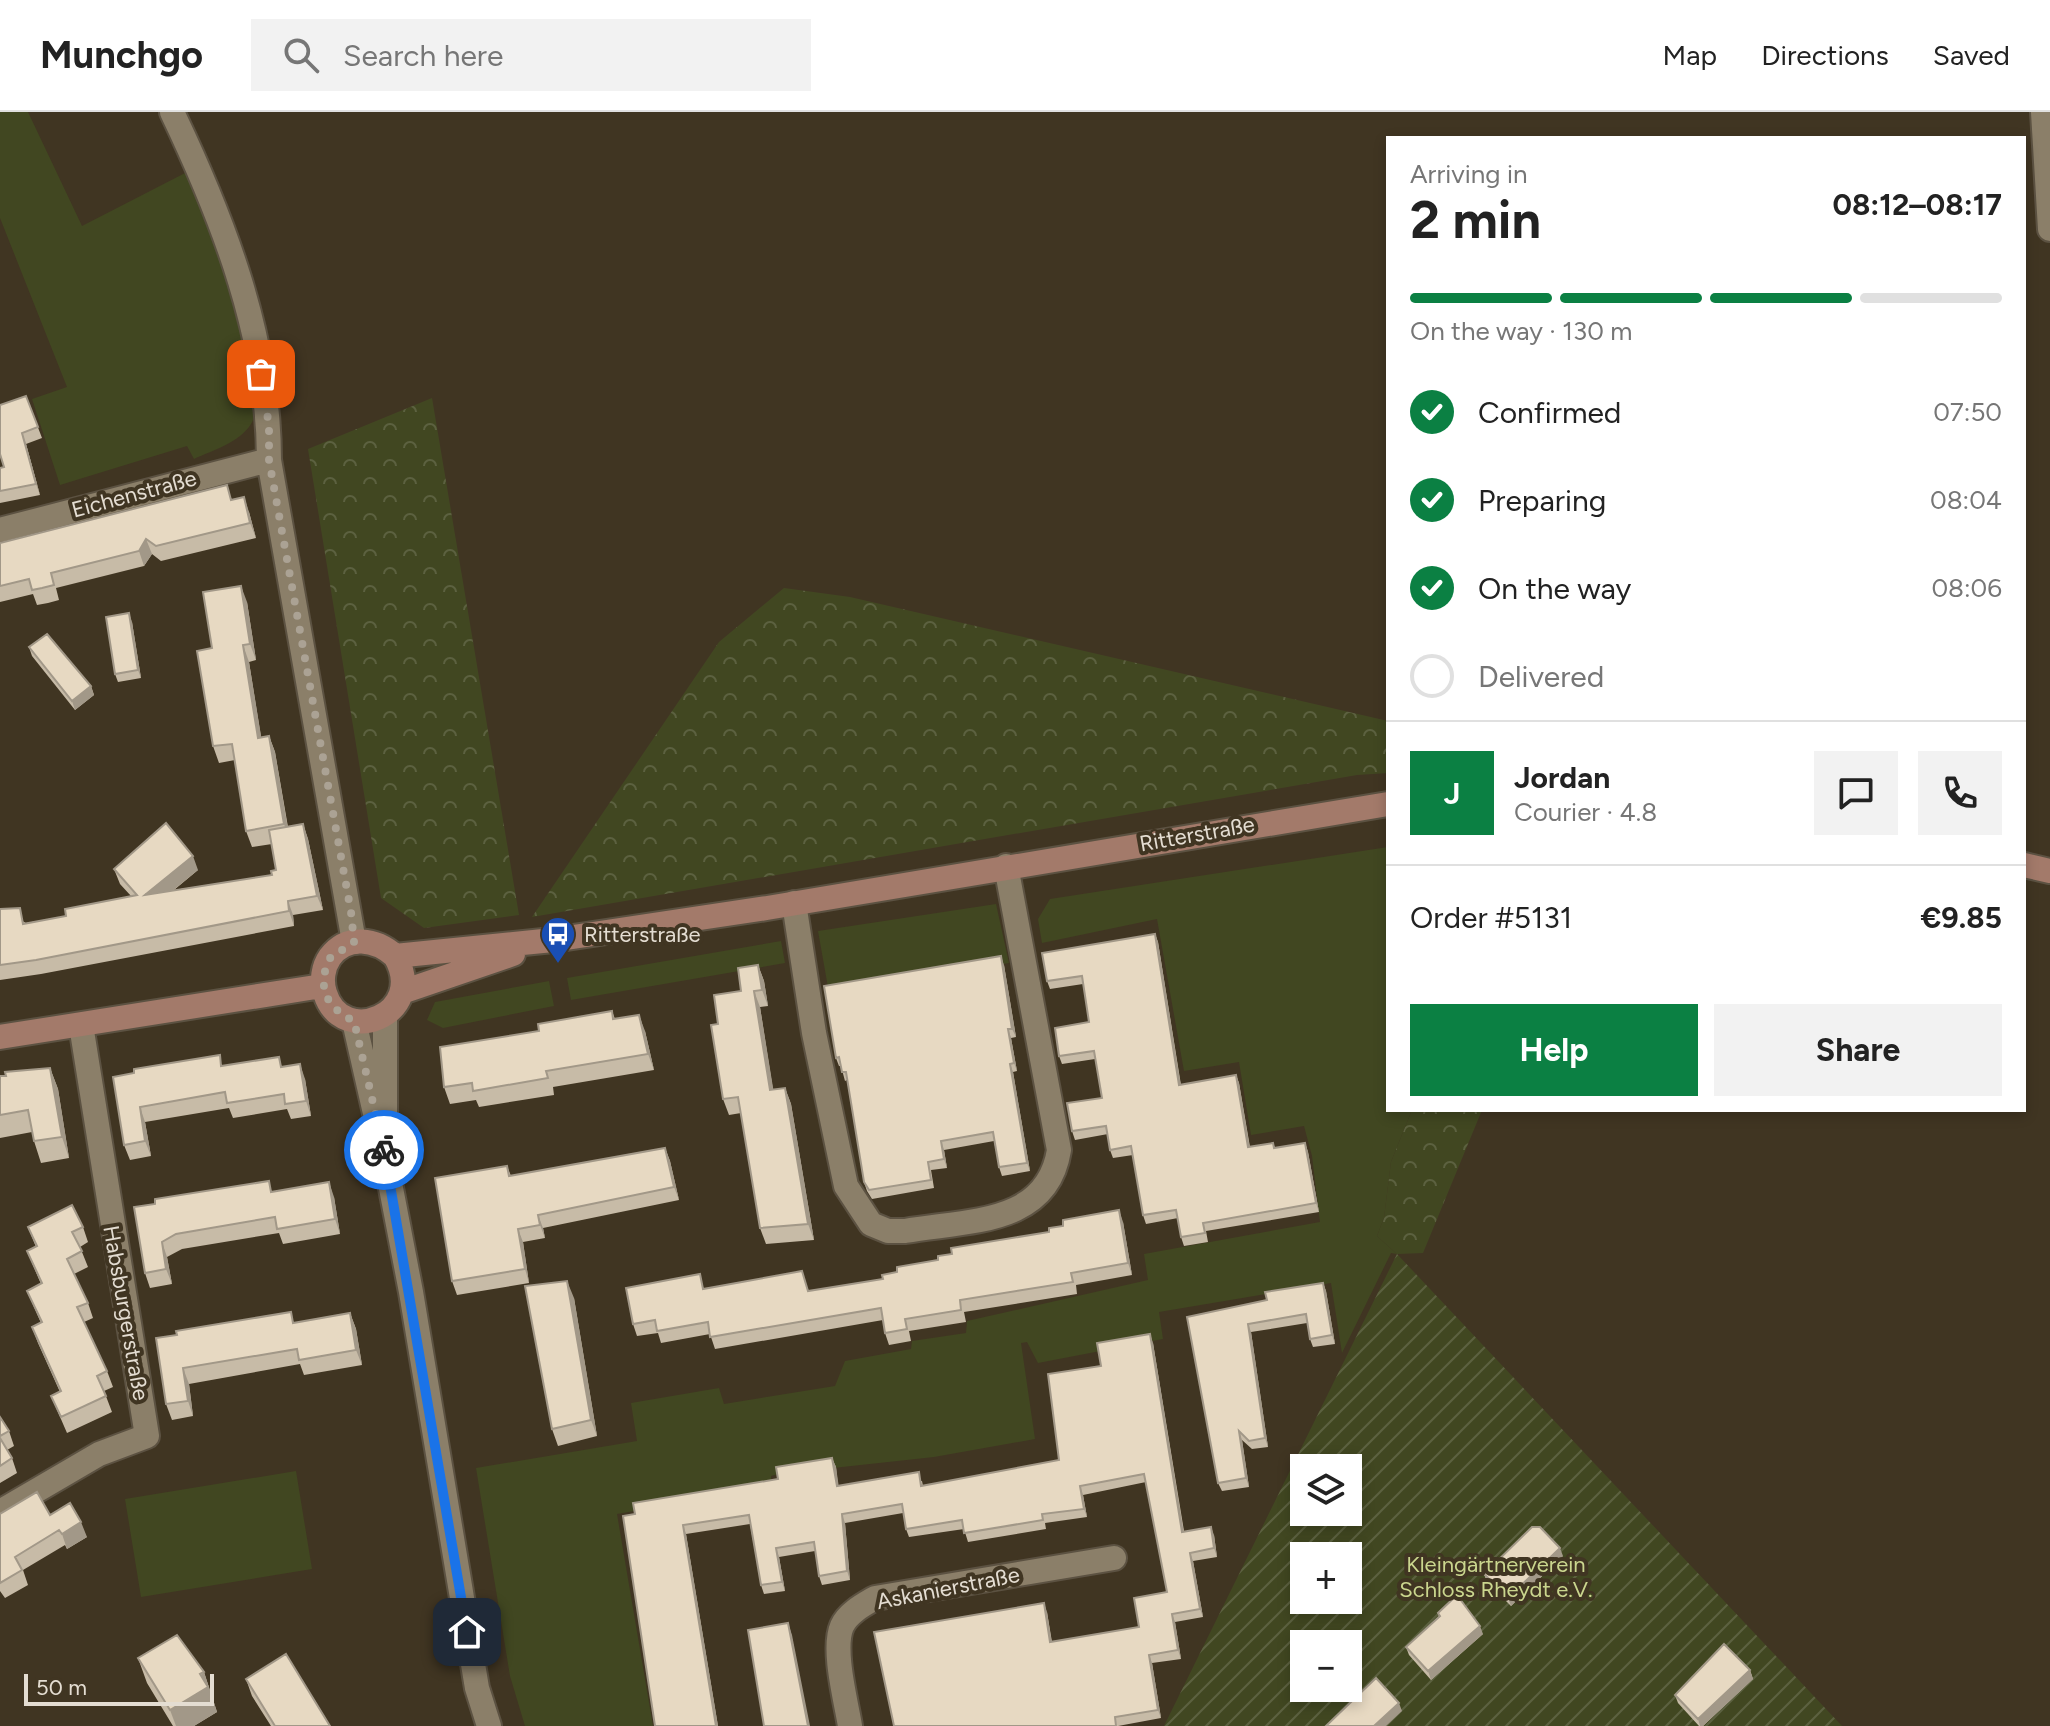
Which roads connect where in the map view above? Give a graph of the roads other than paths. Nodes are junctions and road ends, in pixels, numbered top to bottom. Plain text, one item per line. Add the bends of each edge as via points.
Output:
1 (172, 112) edge
2 (2043, 112) edge
3 (2050, 229) edge
4 (269, 460) junction
5 (0, 530) edge
6 (1386, 804) edge
7 (2026, 865) edge
8 (1006, 866) junction
9 (2050, 871) edge
10 (794, 903) junction
11 (553, 940) junction
12 (354, 942) junction
13 (395, 956) junction
14 (322, 986) junction
15 (402, 992) junction
16 (385, 1016) junction
17 (354, 1021) junction
18 (81, 1025) junction
19 (0, 1037) edge
20 (385, 1157) junction
21 (0, 1512) edge
22 (1114, 1558) dead end
23 (489, 1726) edge
24 (850, 1726) edge

1 - 4 street via 227,240 252,322 269,426
2 - 3 street
4 - 5 street, Eichenstraße
4 - 12 street
6 - 8 main road, Ritterstraße
7 - 9 main road
8 - 10 main road, Ritterstraße
8 - 10 street via 1059,1150 1057,1164 1051,1181 1021,1210 905,1231 871,1224 846,1186
10 - 11 main road, Ritterstraße
11 - 13 main road, Ritterstraße
11 - 15 main road, Ritterstraße
12 - 13 main road, Ritterstraße via 376,943
12 - 14 main road via 330,958
13 - 15 main road
14 - 17 main road via 333,1008
14 - 18 main road
15 - 16 main road
16 - 17 main road
16 - 20 street
17 - 20 street
18 - 19 main road
18 - 21 street, Habsburgerstraße via 147,1436 99,1454
20 - 23 street via 477,1688
22 - 24 street, Askanierstraße via 875,1598 855,1610 842,1627 839,1647

